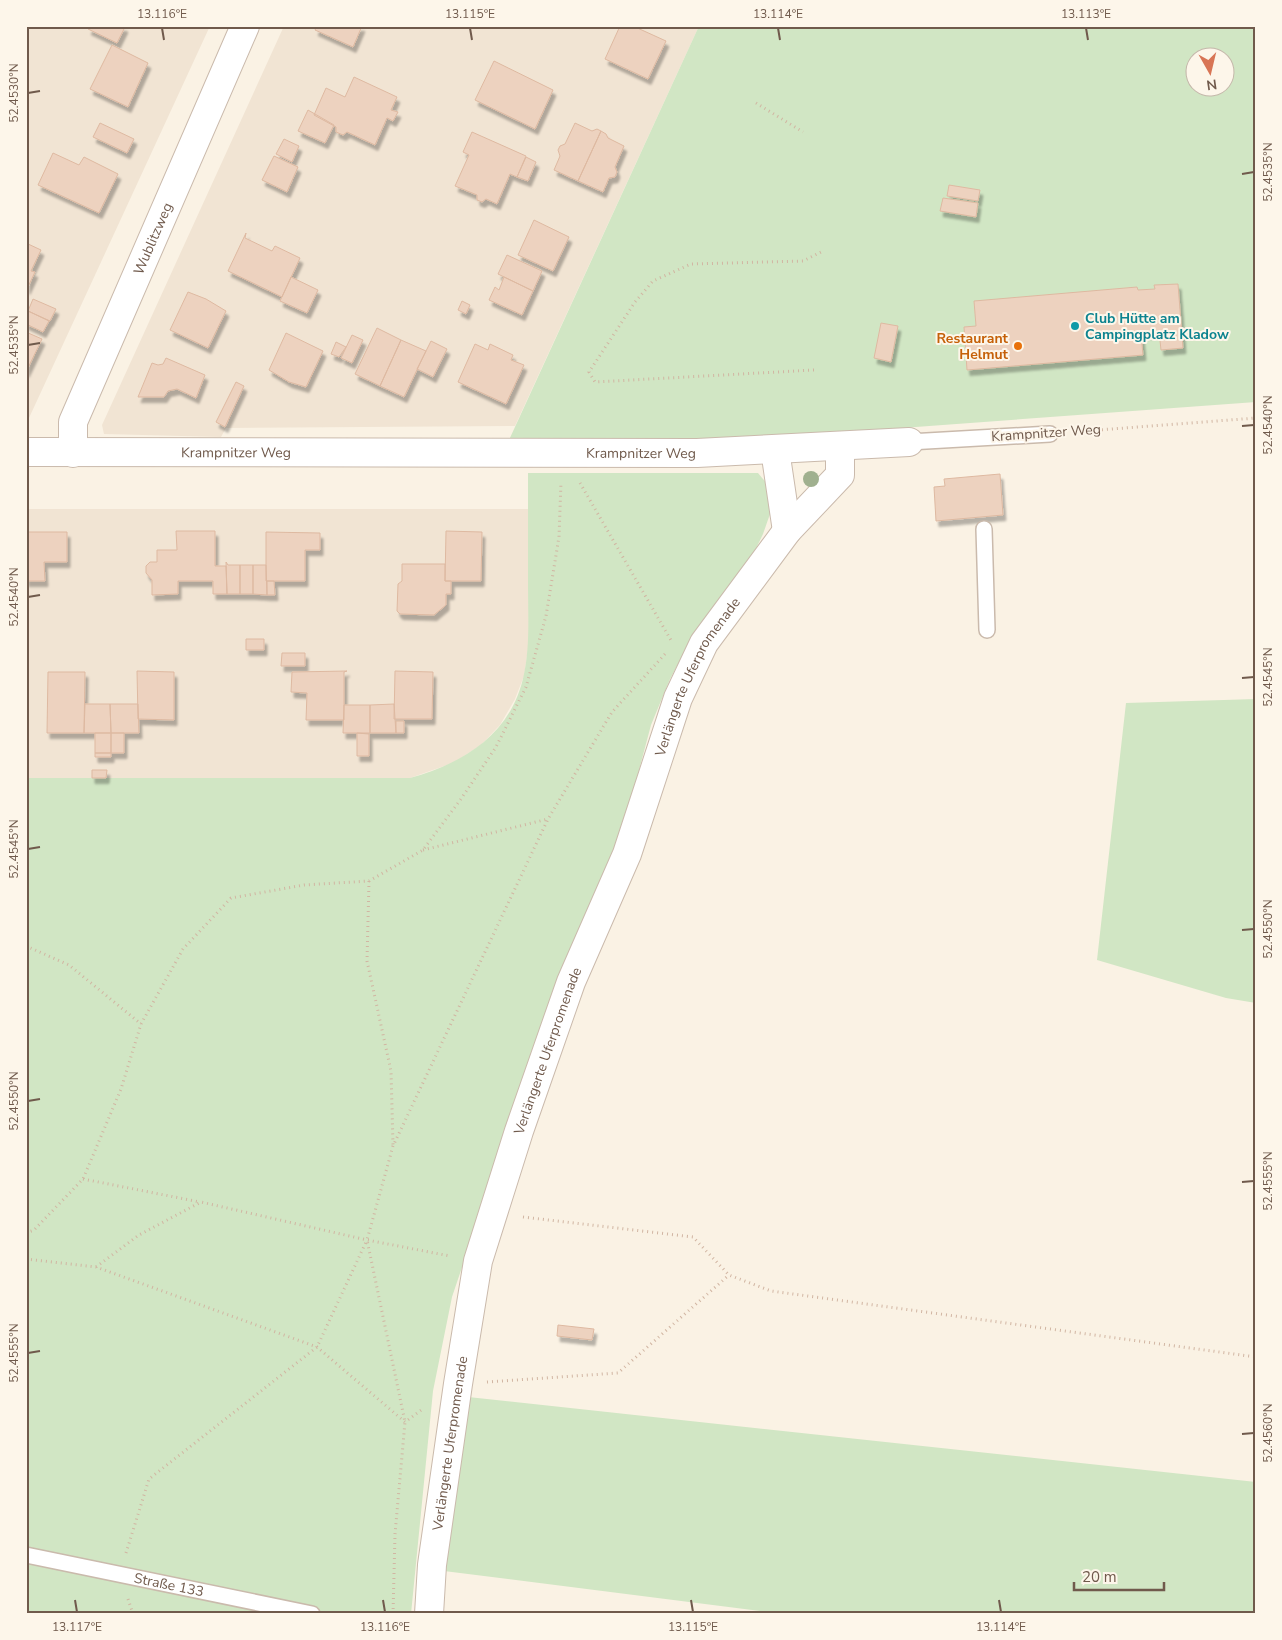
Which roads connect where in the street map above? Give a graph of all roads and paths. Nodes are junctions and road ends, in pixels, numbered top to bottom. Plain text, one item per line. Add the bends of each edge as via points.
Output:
1 (245, 26) edge
2 (756, 103) dead end
3 (803, 132) dead end
4 (823, 251) dead end
5 (814, 370) dead end
6 (1256, 418) edge
7 (1050, 434) joint
8 (908, 442) joint
9 (840, 446) junction
10 (775, 450) junction
11 (26, 452) edge
12 (562, 452) junction
13 (73, 453) junction
14 (984, 529) dead end
15 (787, 530) junction
16 (987, 630) dead end
17 (680, 637) dead end
18 (667, 651) dead end
19 (548, 819) junction
20 (423, 850) junction
21 (369, 881) junction
22 (26, 946) edge
23 (141, 1024) junction
24 (393, 1146) junction
25 (83, 1179) junction
26 (200, 1202) junction
27 (492, 1213) junction
28 (26, 1232) edge
29 (367, 1240) junction
30 (26, 1259) edge
31 (478, 1261) junction
32 (96, 1267) junction
33 (729, 1275) junction
34 (317, 1347) junction
35 (1256, 1357) edge
36 (458, 1384) junction
37 (405, 1422) junction
38 (26, 1555) edge
39 (120, 1574) junction
40 (133, 1614) edge
41 (312, 1614) edge
42 (393, 1614) edge
43 (429, 1614) edge

1 - 13 street, Wublitzweg via 73,422
2 - 3 path
4 - 5 path via 803,261 691,264 653,281 588,372 595,382
6 - 7 path, Krampnitzer Weg
7 - 8 lane, Krampnitzer Weg
8 - 9 street, Krampnitzer Weg
9 - 10 street, Krampnitzer Weg
9 - 15 street, Verlängerte Uferpromenade via 840,475
10 - 12 street, Krampnitzer Weg
10 - 15 street
11 - 13 street, Krampnitzer Weg
12 - 13 street, Krampnitzer Weg
12 - 17 path via 673,644
12 - 20 path via 559,537 546,616 526,687 496,747
14 - 16 lane
15 - 27 street, Verlängerte Uferpromenade via 704,642 678,698 627,854 571,982
18 - 19 path via 612,712
19 - 20 path
19 - 24 path
20 - 21 path
21 - 23 path via 304,885 231,898 183,949
21 - 24 path via 367,961 390,1071
22 - 23 path via 69,965
23 - 25 path via 121,1089
24 - 29 path
25 - 26 path
25 - 28 path via 34,1230
26 - 29 path
26 - 32 path via 139,1235
27 - 31 street, Verlängerte Uferpromenade
27 - 33 path via 693,1237
29 - 31 path
29 - 34 path
29 - 37 path
30 - 32 path
31 - 36 street, Verlängerte Uferpromenade
32 - 34 path
33 - 35 path via 771,1291
33 - 36 path via 618,1373
34 - 37 path
34 - 39 path via 149,1479
36 - 37 path
36 - 43 street, Verlängerte Uferpromenade via 432,1565
37 - 42 path via 395,1534
38 - 39 lane, Straße 133
39 - 40 path
39 - 41 lane, Straße 133

